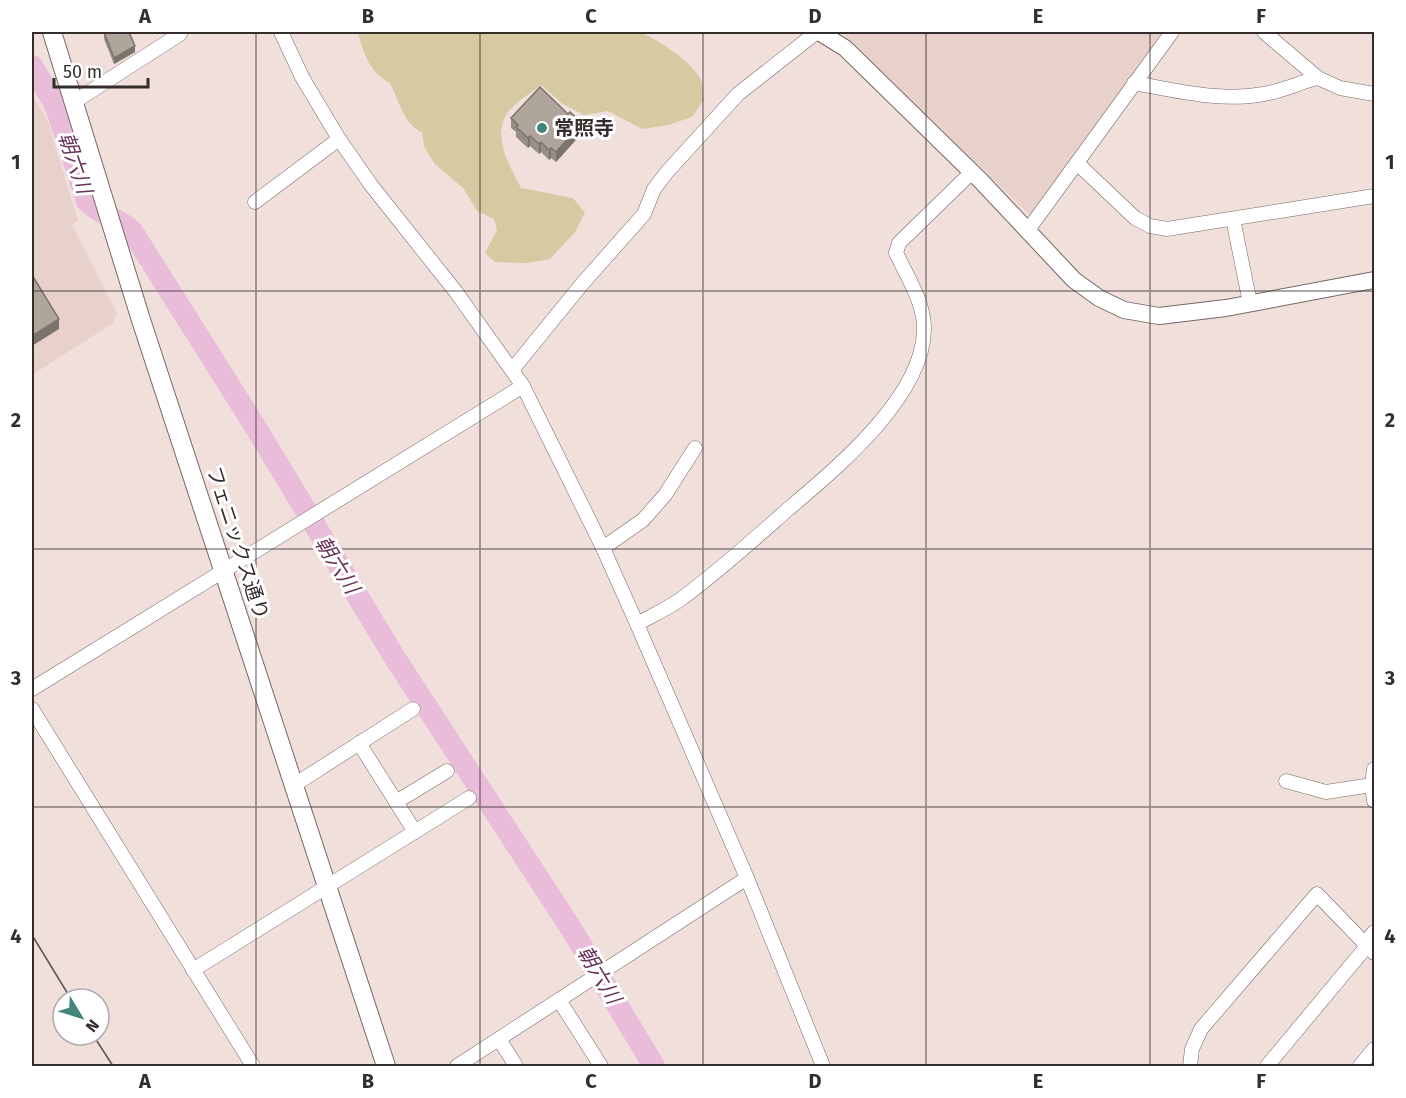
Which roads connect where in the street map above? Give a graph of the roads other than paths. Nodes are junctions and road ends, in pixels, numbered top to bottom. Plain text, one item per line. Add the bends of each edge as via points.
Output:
1 (52, 32) edge
2 (281, 32) edge
3 (818, 32) edge
4 (1172, 32) edge
5 (1264, 32) edge
6 (180, 34) dead end
7 (1318, 78) junction
8 (1134, 83) junction
9 (1374, 94) edge
10 (74, 102) junction
11 (339, 139) junction
12 (1077, 162) junction
13 (972, 172) junction
14 (1374, 196) edge
15 (255, 202) dead end
16 (1233, 219) junction
17 (1028, 230) junction
18 (1374, 280) edge
19 (1250, 303) junction
20 (512, 370) junction
21 (523, 386) junction
22 (696, 448) dead end
23 (603, 548) junction
24 (223, 571) junction
25 (637, 624) junction
26 (32, 689) edge
27 (413, 709) dead end
28 (32, 710) edge
29 (359, 743) junction
30 (1374, 769) edge
31 (447, 771) dead end
32 (1286, 781) dead end
33 (294, 785) junction
34 (1371, 785) junction
35 (469, 798) dead end
36 (1374, 801) edge
37 (396, 802) junction
38 (415, 832) junction
39 (747, 878) junction
40 (327, 885) junction
41 (1374, 932) edge
42 (1371, 949) edge
43 (193, 970) junction
44 (559, 1000) junction
45 (499, 1039) junction
46 (1374, 1048) edge
47 (253, 1066) edge
48 (386, 1066) edge
49 (457, 1066) edge
50 (516, 1066) edge
51 (601, 1066) edge
52 (823, 1066) edge
53 (1190, 1066) edge
54 (1267, 1066) edge
55 (1360, 1066) edge

1 - 10 main road, フェニックス通り
2 - 11 street
3 - 13 street via 845,48
3 - 20 street via 738,94 667,172 654,189 644,214
4 - 8 street
5 - 7 street
6 - 10 street
7 - 8 street via 1266,94 1240,97 1206,97
7 - 9 street via 1340,88
8 - 12 street
10 - 24 main road, フェニックス通り
11 - 15 street
11 - 20 street
12 - 16 street via 1136,218 1150,226 1167,229
12 - 17 street
13 - 17 street
13 - 25 street via 899,243 896,253 923,314 924,331 918,362 890,410 818,485 756,538 679,600
14 - 16 street
16 - 19 street
17 - 19 street via 1074,279 1124,310 1159,316
18 - 19 street
20 - 21 street
21 - 23 street
21 - 24 street
22 - 23 street via 644,520
23 - 25 street
24 - 26 street
24 - 33 main road, フェニックス通り
25 - 39 street
27 - 29 street
28 - 43 street
29 - 33 street
29 - 37 street
30 - 34 street
31 - 37 street
32 - 34 street via 1326,792
33 - 40 main road, フェニックス通り
34 - 36 street
35 - 38 street
37 - 38 street
38 - 40 street
39 - 44 street
39 - 52 street
40 - 43 street
40 - 48 main road, フェニックス通り
41 - 42 street via 1370,937
42 - 53 street via 1317,894 1201,1029
42 - 54 street
43 - 47 street
44 - 45 street
44 - 51 street
45 - 49 street
45 - 50 street
46 - 55 street

